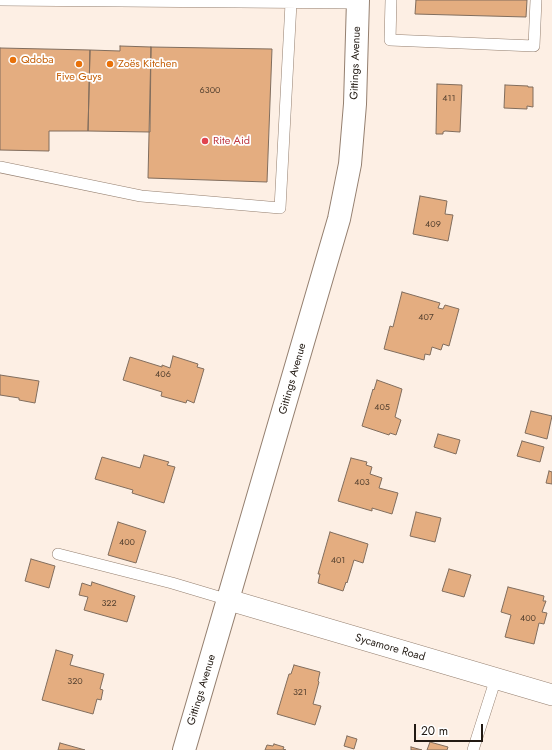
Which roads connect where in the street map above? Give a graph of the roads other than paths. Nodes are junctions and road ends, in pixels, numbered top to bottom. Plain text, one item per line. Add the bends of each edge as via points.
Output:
1 (0, 0) edge
2 (113, 0) edge
3 (391, 0) edge
4 (536, 0) edge
5 (358, 2) edge
6 (290, 3) junction
7 (0, 168) edge
8 (58, 554) dead end
9 (229, 600) junction
10 (496, 678) junction
11 (552, 695) edge
12 (184, 750) edge
13 (473, 750) edge

1 - 2 lane
2 - 6 lane
3 - 4 lane via 390,40 534,46
5 - 6 lane
5 - 9 street, Gittings Avenue via 355,104 350,164 339,219
6 - 7 lane via 280,208 141,196
8 - 9 lane
9 - 10 street, Sycamore Road
9 - 12 street, Gittings Avenue
10 - 11 street, Sycamore Road
10 - 13 lane

